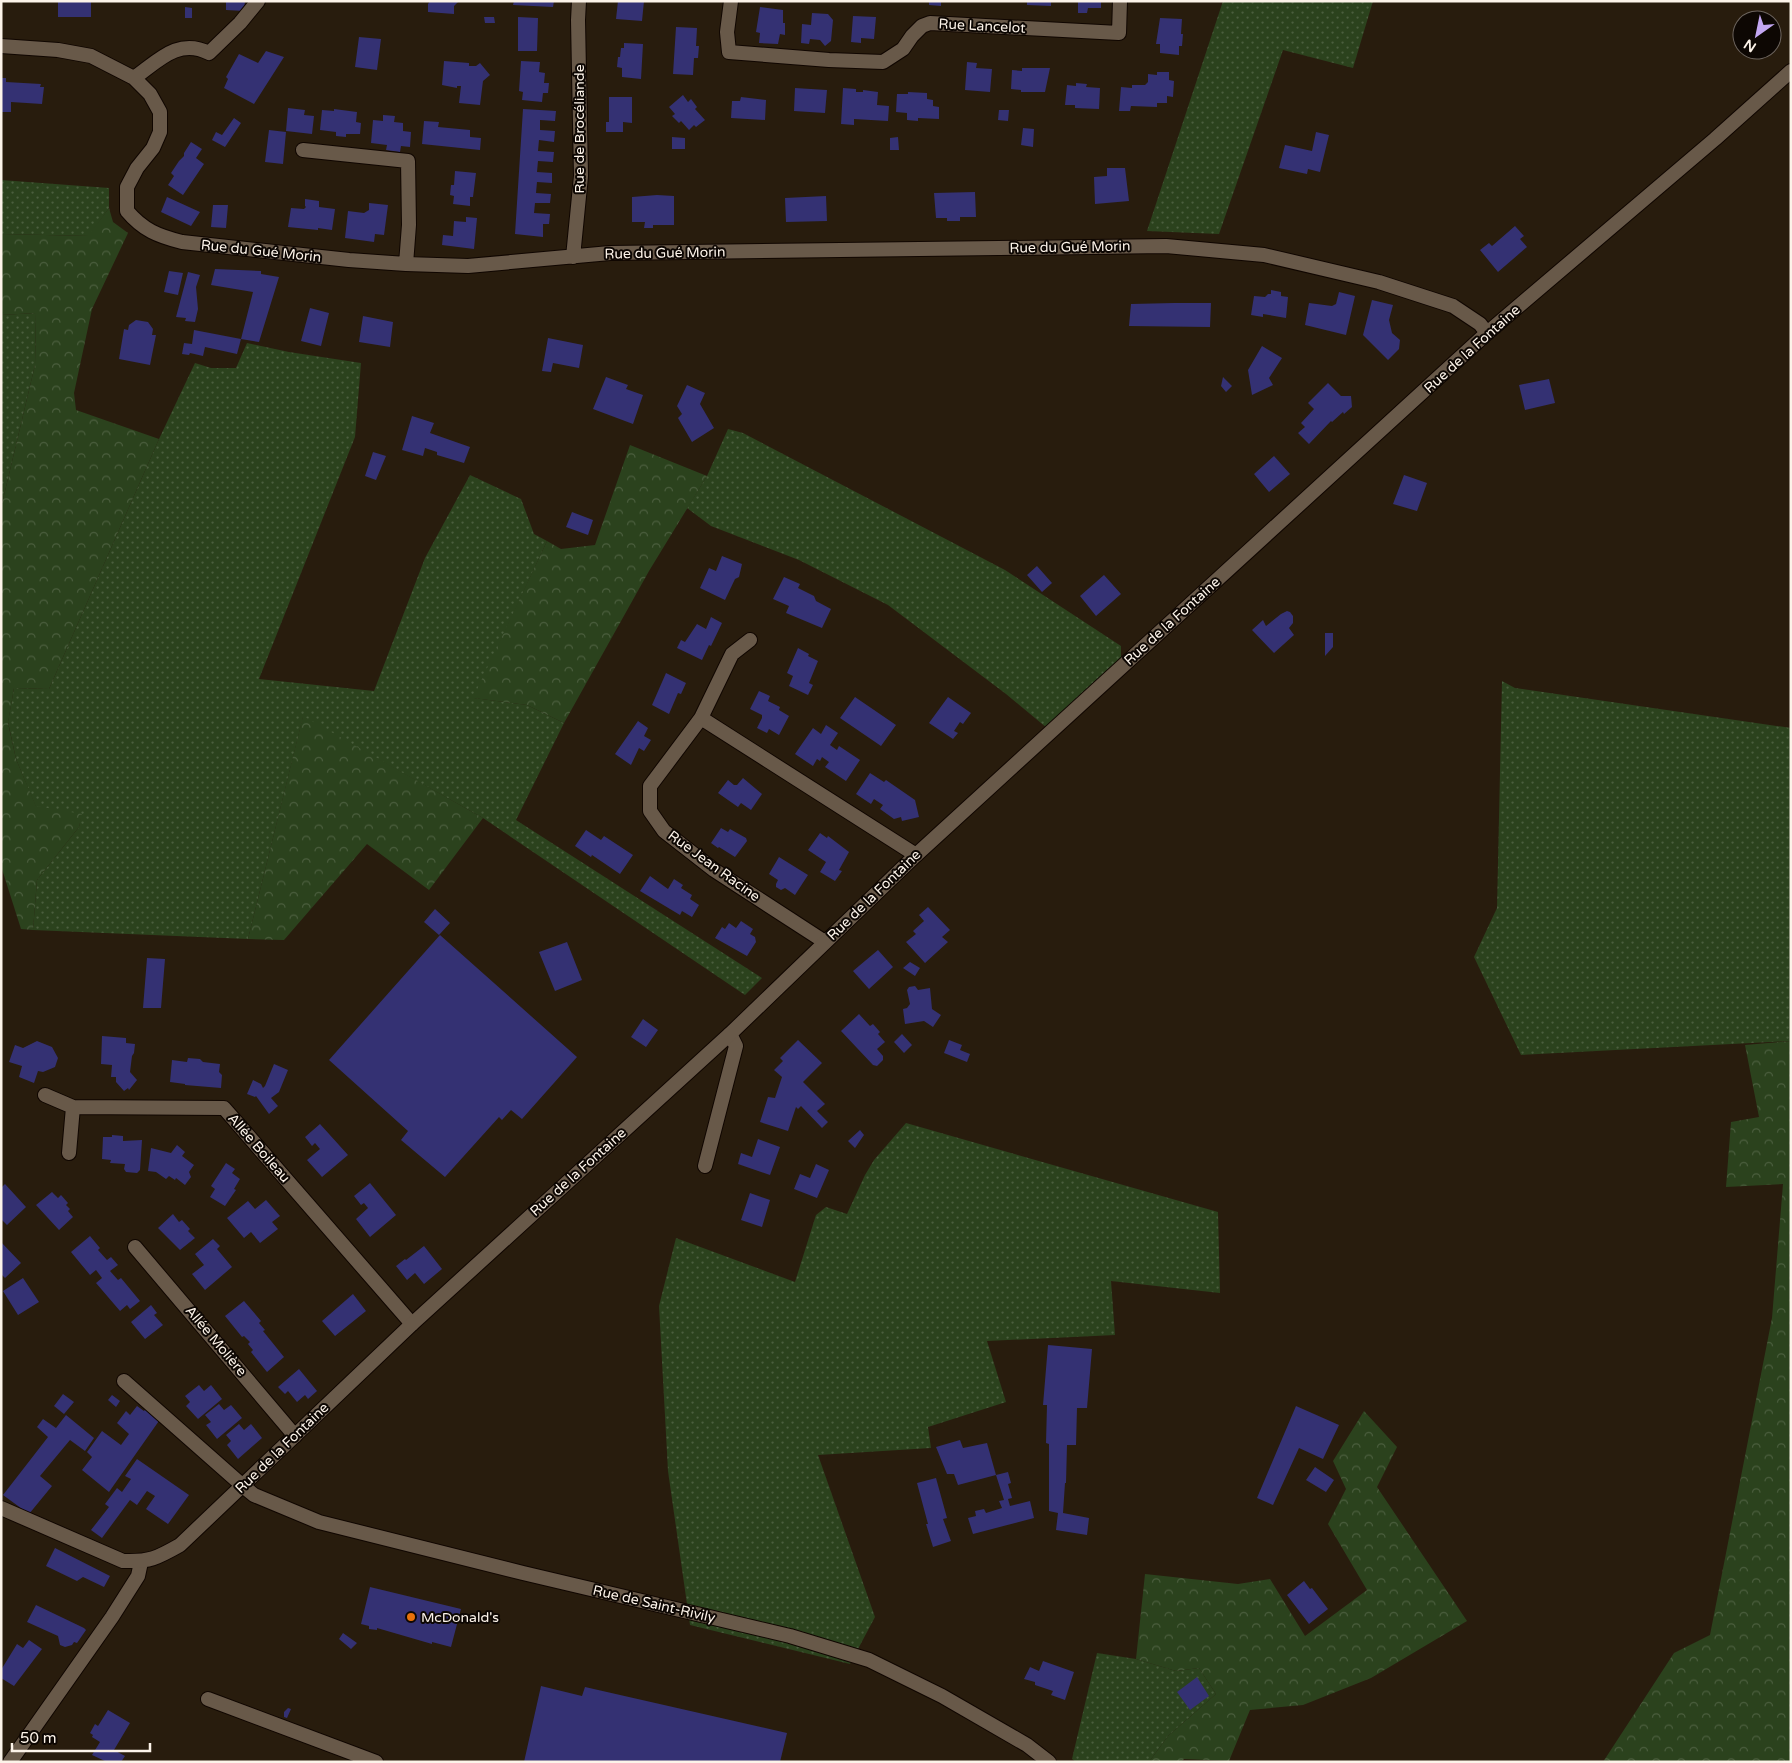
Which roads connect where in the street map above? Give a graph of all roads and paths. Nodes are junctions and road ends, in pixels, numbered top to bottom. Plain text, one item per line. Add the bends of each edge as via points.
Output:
1 (258, 1) edge
2 (579, 1) edge
3 (731, 1) edge
4 (1120, 1) edge
5 (1, 46) edge
6 (1791, 70) edge
7 (134, 78) junction
8 (303, 150) dead end
9 (573, 257) junction
10 (406, 264) junction
11 (1488, 333) junction
12 (750, 640) dead end
13 (701, 718) junction
14 (916, 855) junction
15 (825, 942) junction
16 (730, 1034) junction
17 (46, 1095) dead end
18 (74, 1106) junction
19 (69, 1153) dead end
20 (705, 1166) dead end
21 (135, 1247) dead end
22 (412, 1324) junction
23 (124, 1381) dead end
24 (295, 1436) junction
25 (243, 1486) junction
26 (1, 1508) edge
27 (140, 1562) junction
28 (208, 1699) dead end
29 (10, 1762) edge
30 (376, 1762) edge
31 (1049, 1762) edge

1 - 7 street via 209,53 200,48 175,50
2 - 9 street, Rue de Brocéliande via 581,176
3 - 4 street, Rue Lancelot via 727,32 729,52 884,62 903,49 922,26 930,23 1119,34
5 - 7 street, Rue du Gué Morin via 91,56
6 - 11 street, Rue de la Fontaine via 1708,146
7 - 10 street, Rue du Gué Morin via 150,94 160,112 160,132 153,148 127,187 127,211 138,224 163,237 182,242
8 - 10 street via 408,161
9 - 10 street, Rue du Gué Morin via 468,266
9 - 11 street, Rue du Gué Morin via 610,253 1166,246 1264,255 1379,282 1453,306
11 - 14 street, Rue de la Fontaine
12 - 13 street, Rue Jean Racine via 732,654
13 - 14 street
13 - 15 street, Rue Jean Racine via 650,786 650,811 664,831 714,870
14 - 15 street, Rue de la Fontaine
15 - 16 street, Rue de la Fontaine
16 - 20 street via 736,1046
16 - 22 street, Rue de la Fontaine
17 - 18 street, Allée Boileau
18 - 19 street
18 - 22 street, Allée Boileau via 224,1108
21 - 24 street, Allée Molière
22 - 24 street, Rue de la Fontaine
23 - 25 street, Rue de la Fontaine
24 - 25 street, Rue de la Fontaine
25 - 27 street, Rue de la Fontaine via 180,1545 158,1558
25 - 31 street, Rue de Saint-Rivily via 254,1495 319,1522 790,1636 869,1660 942,1696 1027,1745
26 - 27 street via 123,1561
27 - 29 street via 138,1576 117,1609
28 - 30 street

